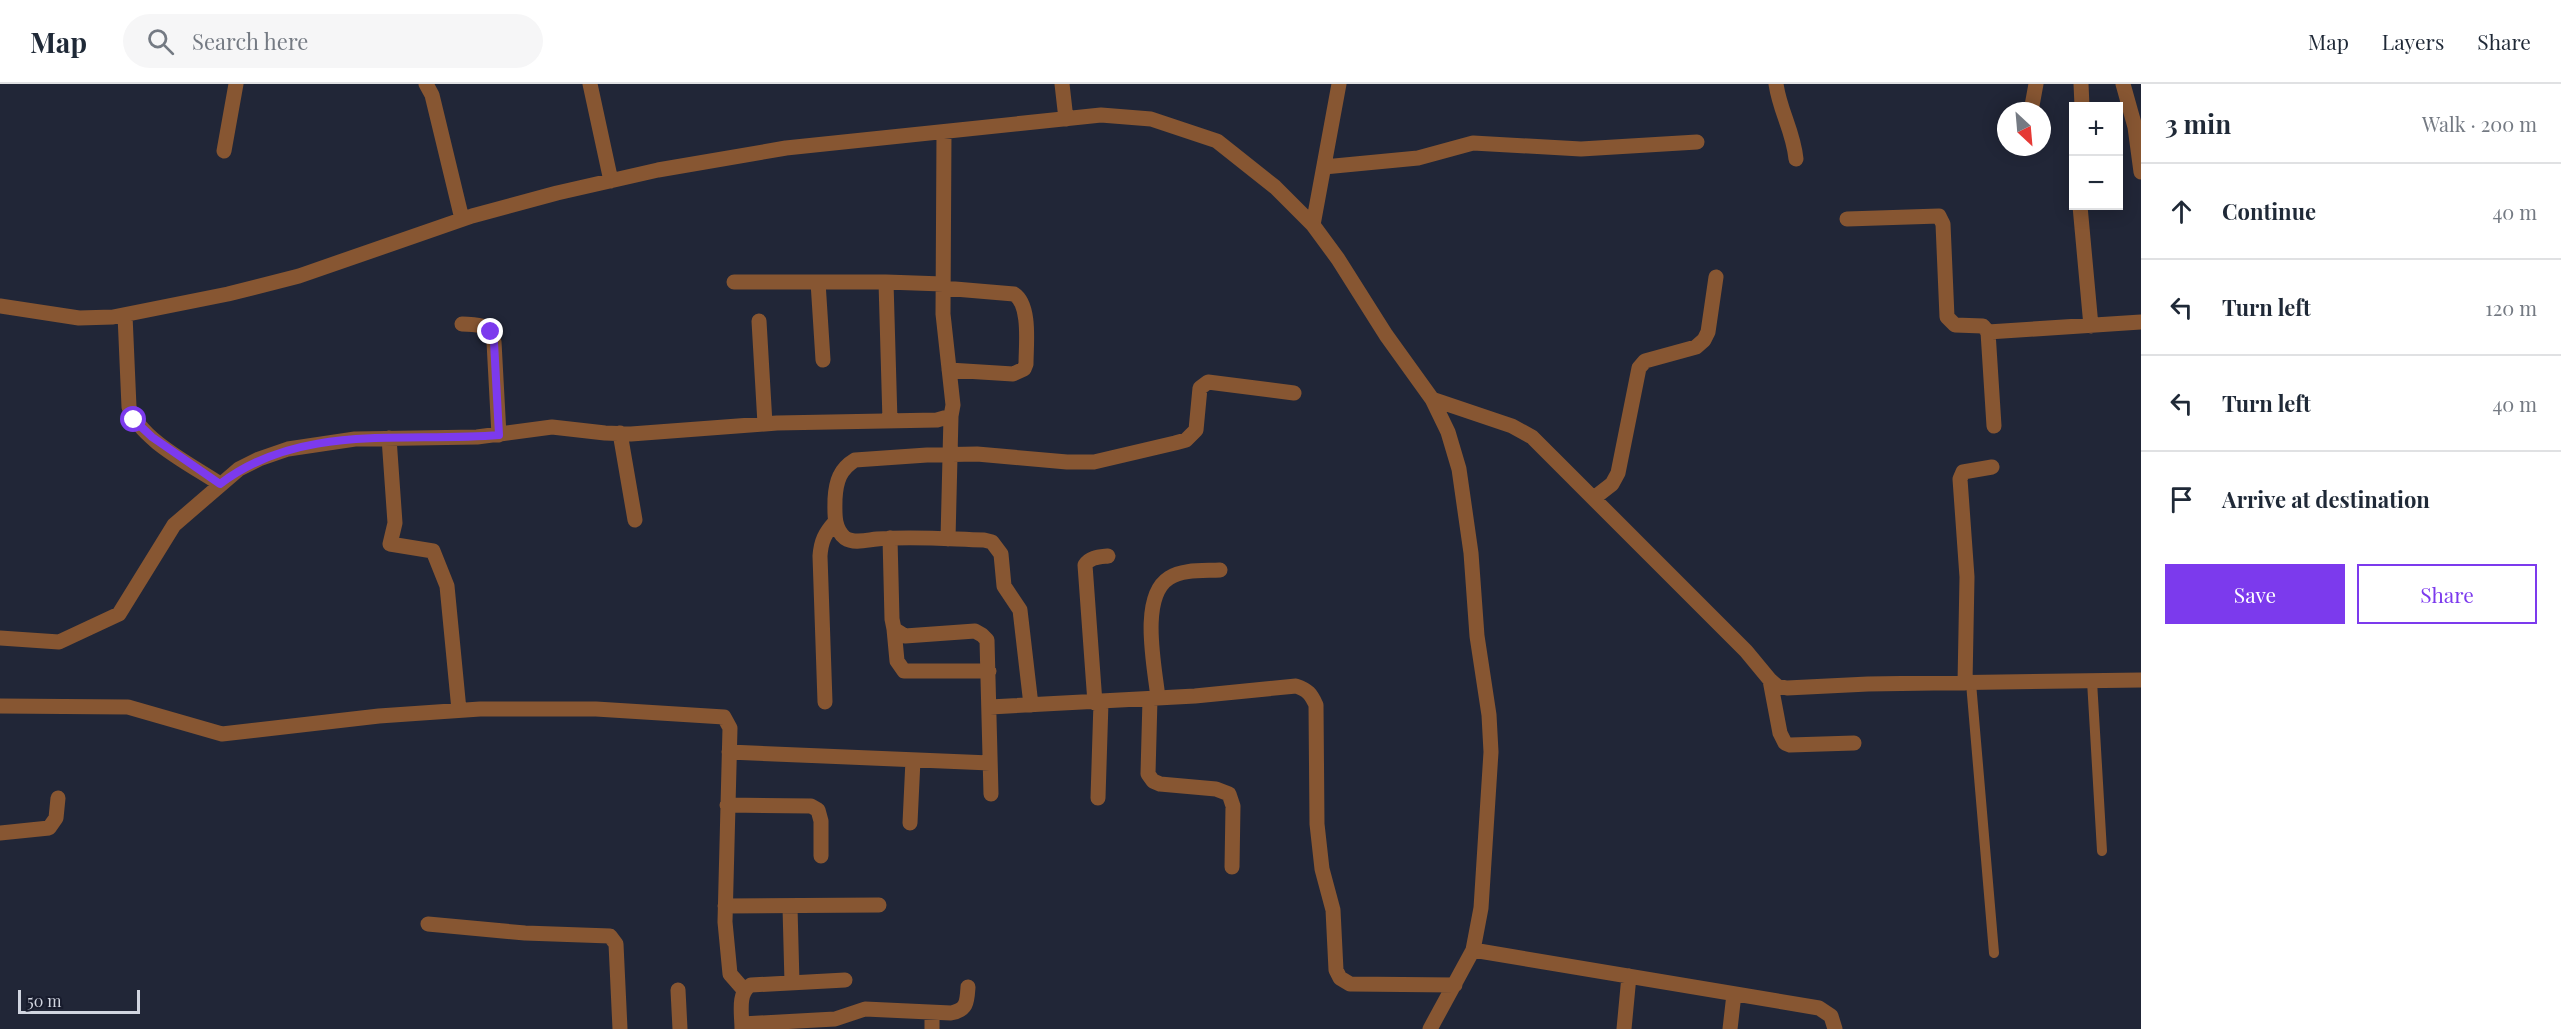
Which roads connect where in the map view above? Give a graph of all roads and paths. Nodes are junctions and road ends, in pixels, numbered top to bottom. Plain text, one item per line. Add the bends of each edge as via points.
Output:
1 (236, 84) edge
2 (426, 84) edge
3 (590, 84) edge
4 (1062, 84) edge
5 (1339, 84) edge
6 (1776, 84) edge
7 (2036, 84) edge
8 (2081, 84) edge
9 (2123, 84) edge
10 (2033, 102) edge
11 (2082, 102) edge
12 (2136, 104) edge
13 (1066, 119) junction
14 (944, 132) junction
15 (1697, 142) dead end
16 (224, 151) dead end
17 (1796, 159) dead end
18 (1324, 167) junction
19 (2141, 172) edge
20 (611, 181) junction
21 (2080, 210) edge
22 (462, 219) junction
23 (1847, 219) dead end
24 (1313, 225) junction
25 (1716, 277) dead end
26 (734, 282) dead end
27 (818, 282) junction
28 (886, 282) junction
29 (943, 286) junction
30 (0, 306) edge
31 (125, 315) junction
32 (759, 321) dead end
33 (2141, 322) edge
34 (462, 324) dead end
35 (2091, 326) junction
36 (1988, 332) junction
37 (823, 360) dead end
38 (949, 370) junction
39 (1294, 393) dead end
40 (1432, 399) junction
41 (951, 416) junction
42 (890, 422) junction
43 (765, 424) junction
44 (1994, 426) dead end
45 (620, 433) junction
46 (499, 435) junction
47 (389, 438) junction
48 (951, 454) junction
49 (1992, 467) dead end
50 (220, 484) junction
51 (1594, 498) junction
52 (635, 520) dead end
53 (835, 522) junction
54 (890, 538) junction
55 (948, 539) junction
56 (1108, 556) dead end
57 (1220, 570) dead end
58 (894, 629) junction
59 (0, 638) edge
60 (989, 671) junction
61 (1770, 680) junction
62 (2141, 680) edge
63 (2092, 681) junction
64 (1968, 683) junction
65 (1154, 699) junction
66 (825, 702) dead end
67 (1098, 702) junction
68 (1030, 705) junction
69 (0, 706) edge
70 (990, 707) junction
71 (459, 710) junction
72 (1854, 743) dead end
73 (729, 752) junction
74 (913, 760) junction
75 (990, 763) junction
76 (991, 794) dead end
77 (58, 798) dead end
78 (1098, 798) dead end
79 (727, 805) junction
80 (910, 823) dead end
81 (0, 833) edge
82 (2103, 850) dead end
83 (821, 856) dead end
84 (1232, 867) dead end
85 (879, 905) dead end
86 (725, 906) junction
87 (790, 907) junction
88 (428, 924) dead end
89 (1473, 950) junction
90 (1994, 952) dead end
91 (1629, 976) junction
92 (846, 980) dead end
93 (792, 983) junction
94 (1455, 986) junction
95 (968, 987) dead end
96 (678, 990) dead end
97 (744, 990) junction
98 (1734, 994) junction
99 (932, 1012) junction
100 (809, 1025) edge
101 (742, 1027) edge
102 (620, 1029) edge
103 (680, 1029) edge
104 (933, 1029) edge
105 (1430, 1029) edge
106 (1624, 1029) edge
107 (1730, 1029) edge
108 (1835, 1029) edge

1 - 16 street
2 - 22 street
3 - 20 street
4 - 13 street
5 - 18 street
6 - 17 street via 1779,103 1794,138
7 - 10 street
8 - 11 street
9 - 12 street
12 - 19 street
13 - 14 street
13 - 24 street via 1101,115 1151,119 1217,141
14 - 20 street via 786,148
14 - 29 street
15 - 18 street via 1581,149 1473,143 1418,158
18 - 24 street
20 - 22 street
21 - 35 street
22 - 31 street via 299,276
23 - 36 street via 1940,216 1947,317 1955,325 1983,326
24 - 40 street
25 - 51 street via 1704,340 1696,347 1654,357 1639,368 1618,474
26 - 27 street
27 - 28 street
27 - 37 street
28 - 29 street
28 - 42 street
29 - 38 street
29 - 38 street via 1014,294 1024,307 1024,369 1013,374
30 - 31 street via 79,318
31 - 50 street via 129,407 134,420
32 - 43 street
33 - 35 street
34 - 46 street via 482,326 491,332
35 - 36 street
36 - 44 street
38 - 41 street
39 - 48 street via 1208,382 1200,388 1192,436 1176,444 1117,458 1067,462
40 - 51 street via 1512,426 1532,437
40 - 89 street via 1448,432 1459,470 1490,715 1481,908
41 - 42 street
41 - 48 street
42 - 43 street
43 - 45 street
45 - 46 street via 552,427
45 - 52 street
46 - 47 street
47 - 50 street via 322,442 288,449 249,464
47 - 71 street via 395,523 390,544 433,551 447,586
48 - 53 street via 855,460 839,475
48 - 55 street
49 - 64 street via 1968,470 1960,479 1967,577
50 - 59 street via 174,525 119,614 59,642
51 - 61 street
53 - 54 street via 846,538 854,541
53 - 66 street via 825,533 820,556
54 - 55 street
54 - 58 street
55 - 68 street via 992,542 1001,554 1004,586 1020,610
56 - 67 street via 1093,558 1085,565
57 - 65 street via 1180,573 1161,584 1151,616
58 - 60 street via 905,636 982,634 988,646
58 - 60 street via 897,661 904,671
60 - 70 street
61 - 64 street via 1787,688
61 - 72 street via 1785,743
62 - 63 street
63 - 64 street
63 - 82 lane
64 - 90 lane
65 - 67 street
65 - 84 street via 1148,774 1160,784 1229,794 1233,806
65 - 94 street via 1296,686 1312,694 1316,705 1319,846 1333,910 1336,970 1350,984
67 - 68 street
67 - 78 street
68 - 70 street
69 - 71 street via 128,707 222,734
70 - 75 street
71 - 73 street via 596,709 724,717 729,723
73 - 74 street
73 - 79 street
74 - 75 street
74 - 80 street
75 - 76 street
77 - 81 street via 56,818 49,828
79 - 83 street via 811,806 818,810 821,821
79 - 86 street
85 - 87 street
86 - 87 street
86 - 97 street via 727,964 733,981
87 - 93 street
88 - 102 street via 610,936 616,944
89 - 91 street
89 - 94 street
91 - 98 street
91 - 106 street
92 - 93 street
93 - 97 street via 752,985
94 - 105 street
95 - 99 street via 963,1010
96 - 103 street
97 - 101 street
98 - 107 street
98 - 108 street via 1819,1008 1831,1016
99 - 100 street via 865,1009
99 - 104 street
100 - 101 street

